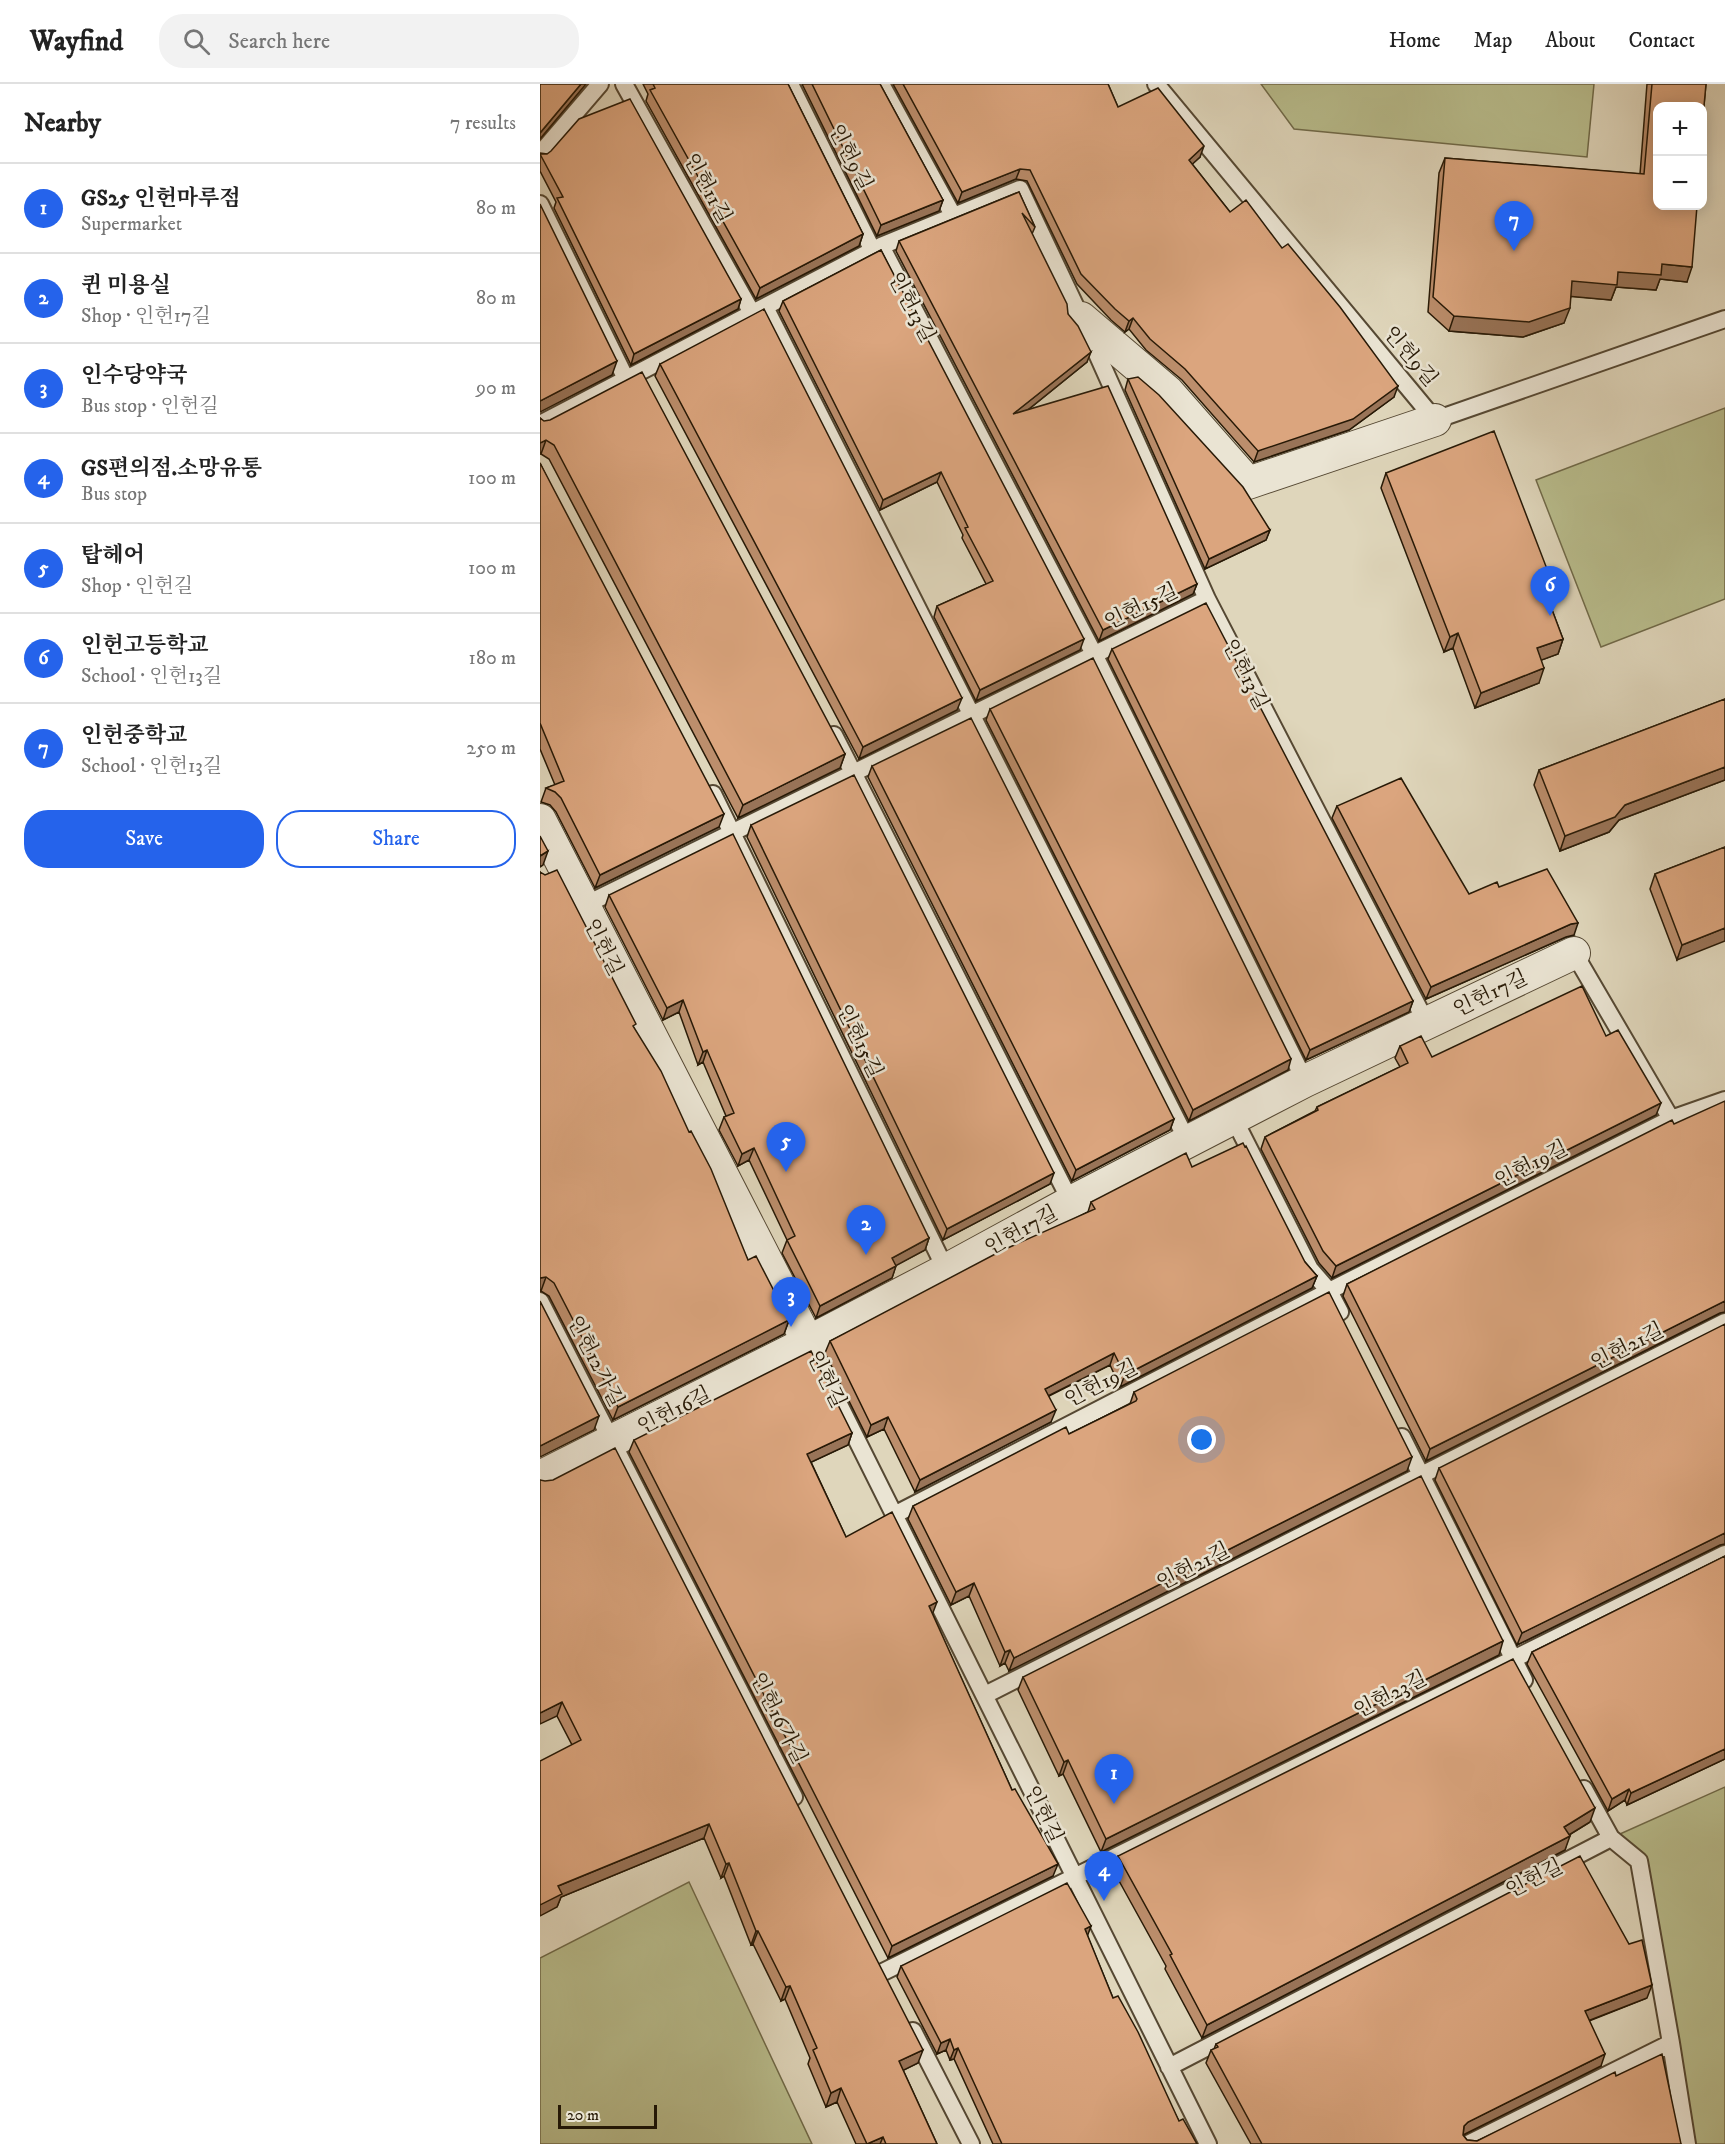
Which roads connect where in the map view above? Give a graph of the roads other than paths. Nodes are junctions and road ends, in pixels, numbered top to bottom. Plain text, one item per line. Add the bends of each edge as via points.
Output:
1 (600, 84) edge
2 (624, 84) edge
3 (790, 84) edge
4 (880, 84) edge
5 (1156, 84) edge
6 (540, 154) edge
7 (540, 204) edge
8 (954, 217) junction
9 (877, 249) junction
10 (759, 310) junction
11 (1081, 318) junction
12 (1725, 320) edge
13 (638, 377) junction
14 (1435, 420) junction
15 (540, 424) edge
16 (1207, 598) junction
17 (1094, 654) junction
18 (972, 714) junction
19 (826, 719) edge
20 (854, 772) junction
21 (705, 779) edge
22 (540, 820) edge
23 (733, 832) junction
24 (583, 906) junction
25 (1574, 952) joint
26 (1427, 1024) junction
27 (1305, 1082) junction
28 (1725, 1100) edge
29 (1234, 1119) junction
30 (1671, 1119) junction
31 (1188, 1142) junction
32 (1071, 1202) junction
33 (946, 1270) junction
34 (1329, 1291) junction
35 (540, 1301) edge
36 (1725, 1322) edge
37 (1349, 1332) edge
38 (808, 1342) junction
39 (1395, 1424) edge
40 (612, 1442) junction
41 (1421, 1476) junction
42 (540, 1477) edge
43 (894, 1515) junction
44 (1725, 1554) edge
45 (1512, 1658) junction
46 (985, 1695) junction
47 (1534, 1698) edge
48 (1578, 1778) edge
49 (802, 1813) edge
50 (1611, 1838) junction
51 (1075, 1876) junction
52 (883, 1972) edge
53 (903, 2012) edge
54 (1671, 2043) junction
55 (1169, 2067) junction
56 (970, 2144) edge
57 (1208, 2144) edge
58 (1468, 2144) edge
59 (1687, 2144) edge

1 - 6 lane
2 - 10 lane, 인헌11길
3 - 9 lane, 인헌9길
4 - 8 lane
5 - 14 lane, 인헌9길
7 - 13 lane
8 - 9 lane, 인헌13길
8 - 11 lane, 인헌13길 via 1020,189
9 - 10 lane, 인헌13길
9 - 17 lane, 인헌13길
10 - 13 lane, 인헌13길
10 - 18 lane
11 - 14 street, 인헌13길 via 1168,392 1248,483
11 - 16 lane, 인헌13길
12 - 14 lane, 인헌9길
13 - 15 lane, 인헌13길
16 - 17 lane, 인헌15길
16 - 26 lane, 인헌13길
17 - 18 lane, 인헌15길
17 - 27 lane, 인헌15길
18 - 20 lane, 인헌15길
18 - 31 lane
19 - 20 lane
20 - 23 lane, 인헌15길
20 - 32 lane
21 - 23 lane
22 - 24 street, 인헌길 via 556,871
23 - 24 lane, 인헌15길
23 - 33 lane, 인헌15길
24 - 38 street, 인헌길
25 - 26 street, 인헌17길
25 - 30 lane, 인헌17길
26 - 27 street, 인헌17길
27 - 29 street, 인헌17길
28 - 30 lane, 인헌19길
29 - 31 street, 인헌17길
29 - 34 lane via 1310,1269
30 - 34 lane, 인헌19길
31 - 32 street, 인헌17길
32 - 33 street, 인헌17길
33 - 38 street, 인헌17길
34 - 37 lane
34 - 43 lane, 인헌19길
35 - 40 lane, 인헌12가길
36 - 41 lane, 인헌21길
38 - 40 street, 인헌16길
38 - 43 lane, 인헌길
39 - 41 lane
40 - 42 street, 인헌16길
40 - 49 lane, 인헌16가길
41 - 45 lane
41 - 46 lane, 인헌21길
43 - 46 lane, 인헌길
44 - 45 lane, 인헌23길
45 - 47 lane
45 - 51 lane, 인헌23길
46 - 51 lane, 인헌길
48 - 50 lane
50 - 54 lane via 1639,1861
50 - 55 lane, 인헌길
51 - 52 lane
51 - 55 lane, 인헌길
53 - 56 lane
54 - 58 lane
54 - 59 lane
55 - 57 lane, 인헌길

